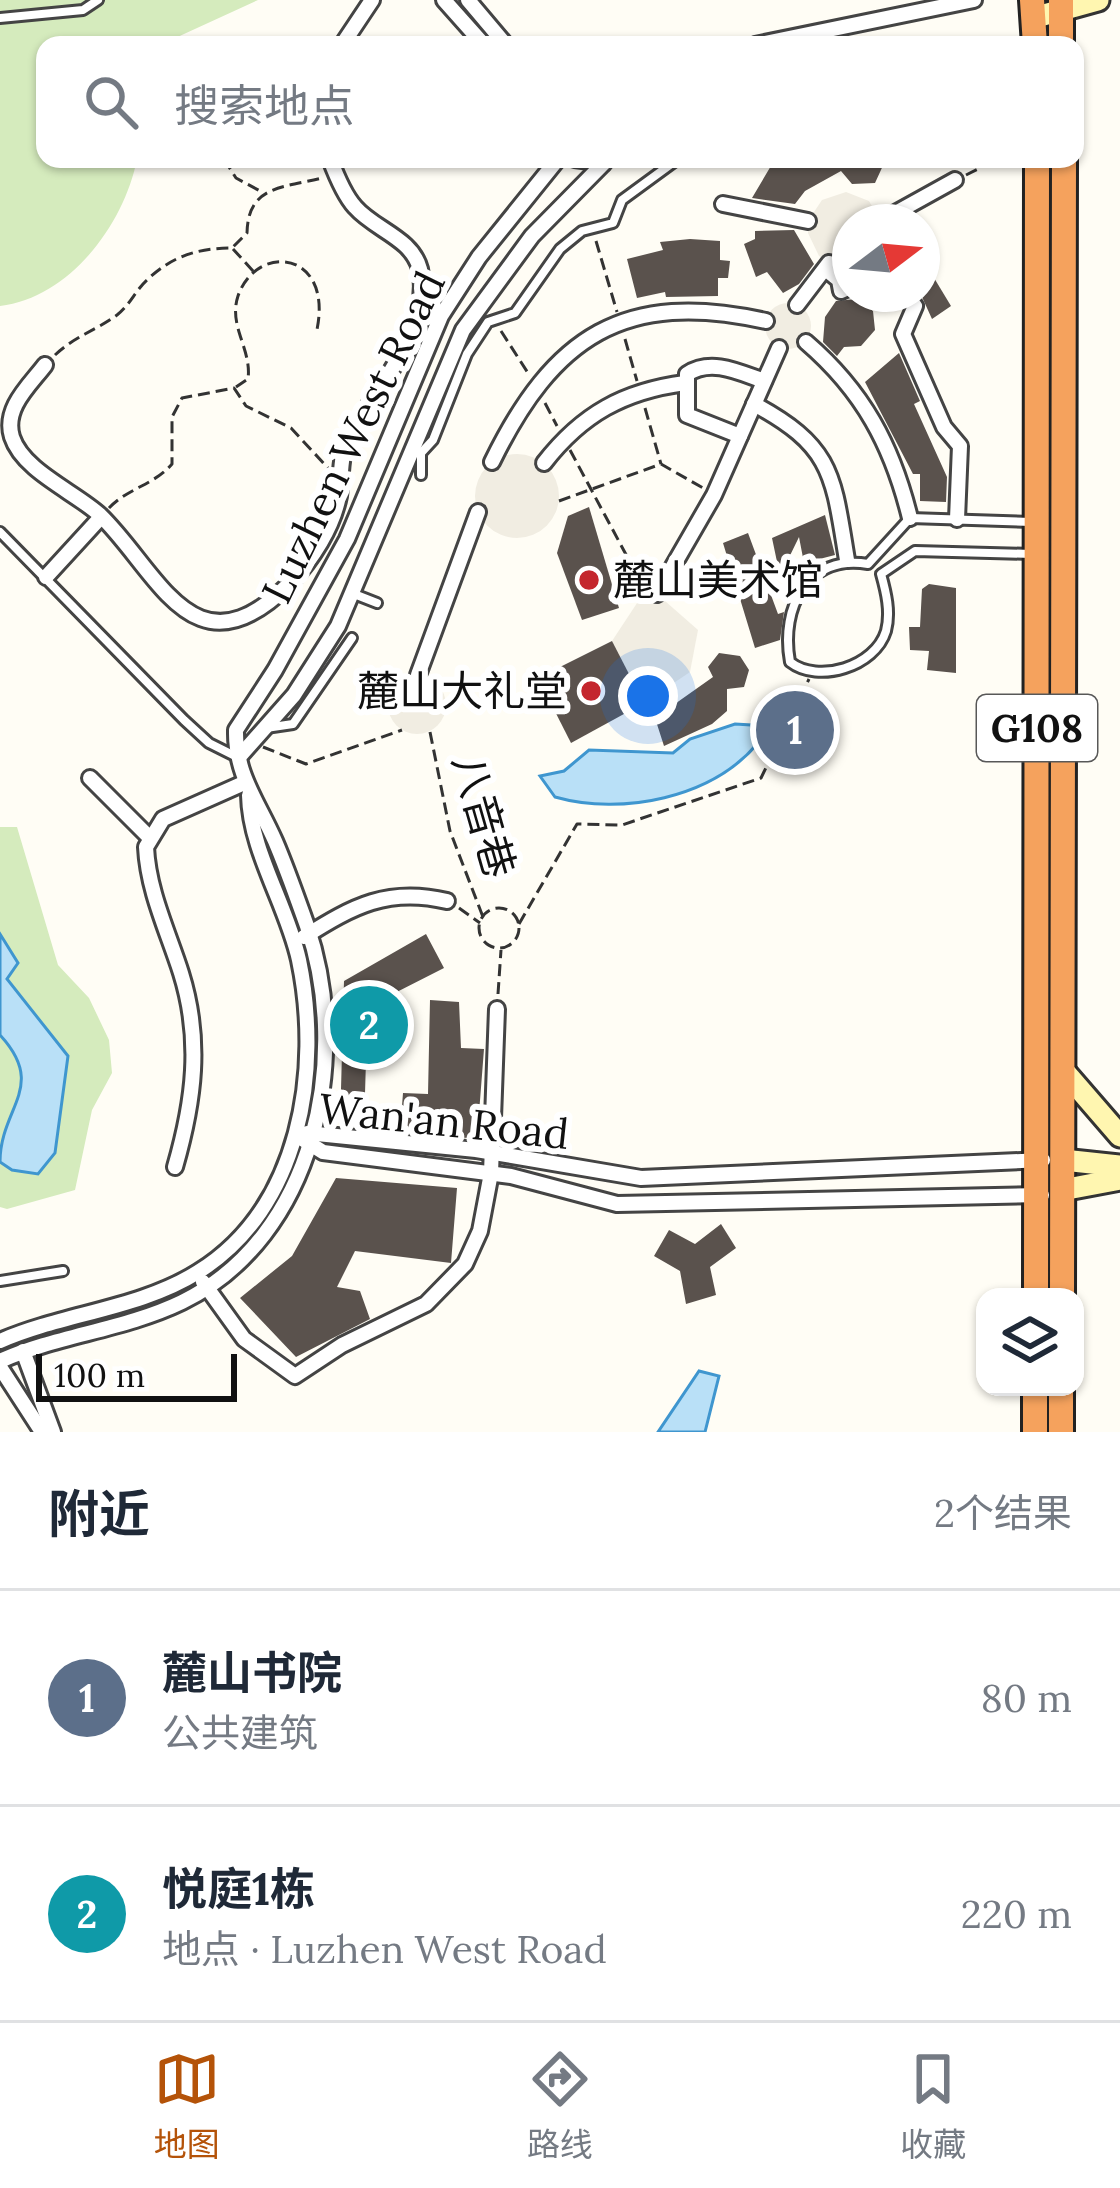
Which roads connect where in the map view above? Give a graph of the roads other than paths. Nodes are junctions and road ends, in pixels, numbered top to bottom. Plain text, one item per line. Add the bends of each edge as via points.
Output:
1 (98, 0) edge
2 (373, 0) edge
3 (444, 0) edge
4 (468, 0) edge
5 (974, 0) edge
6 (1098, 0) edge
7 (1061, 5) edge
8 (1033, 9) edge
9 (0, 18) edge
10 (348, 36) edge
11 (476, 36) edge
12 (498, 36) edge
13 (799, 36) edge
14 (1061, 36) edge
15 (334, 168) edge
16 (551, 168) edge
17 (600, 168) edge
18 (666, 168) edge
19 (1037, 168) edge
20 (1064, 168) edge
21 (955, 180) dead end
22 (723, 204) dead end
23 (912, 204) edge
24 (808, 221) dead end
25 (832, 273) edge
26 (797, 305) dead end
27 (912, 312) edge
28 (766, 321) dead end
29 (806, 342) dead end
30 (778, 348) dead end
31 (45, 365) road end
32 (764, 381) junction
33 (685, 383) junction
34 (754, 404) junction
35 (740, 436) junction
36 (492, 461) dead end
37 (544, 464) dead end
38 (421, 475) dead end
39 (478, 512) dead end
40 (101, 517) junction
41 (910, 518) junction
42 (957, 520) junction
43 (1038, 522) junction
44 (0, 532) edge
45 (1038, 554) junction
46 (847, 560) junction
47 (46, 577) junction
48 (651, 592) road end
49 (354, 594) junction
50 (377, 603) dead end
51 (352, 638) dead end
52 (418, 675) dead end
53 (265, 728) junction
54 (238, 757) junction
55 (90, 778) dead end
56 (246, 789) junction
57 (148, 836) junction
58 (447, 901) road end
59 (309, 933) junction
60 (294, 942) junction
61 (497, 1009) road end
62 (1063, 1070) junction
63 (296, 1135) junction
64 (1120, 1136) edge
65 (312, 1139) junction
66 (492, 1154) junction
67 (1036, 1160) junction
68 (1063, 1160) junction
69 (1120, 1166) edge
70 (175, 1167) dead end
71 (491, 1173) junction
72 (1120, 1179) edge
73 (1063, 1190) junction
74 (1036, 1197) junction
75 (63, 1271) dead end
76 (199, 1272) junction
77 (0, 1280) edge
78 (1036, 1288) edge
79 (1062, 1288) edge
80 (207, 1289) junction
81 (0, 1341) edge
82 (23, 1351) junction
83 (0, 1364) edge
84 (1036, 1396) edge
85 (1061, 1396) edge
86 (42, 1432) edge
87 (53, 1432) edge
88 (1035, 1432) edge
89 (1061, 1432) edge

1 - 9 lane via 83,10
2 - 10 street
3 - 11 street
4 - 12 street
5 - 13 street
6 - 7 street
7 - 8 street
7 - 14 highway
15 - 40 street via 355,207 408,246 421,299 348,438 335,513 292,581 264,605 214,621 190,615 164,596
16 - 54 street, Luzhen West Road via 440,316 347,539 242,716
17 - 49 street via 519,250 463,330
18 - 38 lane via 622,200 613,223 560,249 515,313 494,319 467,354 434,440 421,453
19 - 43 highway, G108
20 - 62 highway, G108
21 - 23 street
22 - 24 street
25 - 26 street via 829,267
27 - 42 street via 903,334 960,446
28 - 36 street via 679,312 620,322 578,343 535,385
29 - 41 street via 873,414
30 - 32 street
31 - 40 street via 15,403 12,437 24,456
32 - 33 street via 700,366
32 - 34 street
33 - 35 street via 687,416
33 - 37 street via 639,389 606,404
34 - 35 street
34 - 46 street via 796,427 821,455
35 - 48 street via 715,495
39 - 52 street
40 - 47 street
41 - 42 lane
41 - 46 lane via 868,564
42 - 43 lane
43 - 45 highway, G108
44 - 47 lane
45 - 46 lane via 915,551 881,574 886,633 867,659 805,673 790,662 788,645 801,590 818,570
45 - 67 highway, G108
47 - 54 lane via 184,720
49 - 50 lane
49 - 53 street via 311,670
51 - 53 lane via 293,724
53 - 54 street
54 - 56 street
55 - 57 street
56 - 57 street via 164,819
56 - 59 street
56 - 60 street
57 - 70 street via 147,862 195,1042 191,1111
58 - 59 street via 376,897
59 - 60 street
59 - 65 street via 323,1044
60 - 63 street via 307,1040
61 - 66 street
62 - 64 street
62 - 68 highway, G108
63 - 65 street, Wan'an Road
63 - 76 street via 250,1227
65 - 66 street, Wan'an Road
65 - 71 street, Wan'an Road
65 - 80 street via 261,1243
66 - 67 street, Wan'an Road via 640,1178
66 - 71 street
67 - 68 street, Wan'an Road
67 - 74 highway, G108
68 - 69 street
68 - 73 highway, G108
71 - 74 street, Wan'an Road via 617,1204
71 - 80 street via 480,1231 454,1280 301,1375 281,1370 244,1339
72 - 73 street
73 - 74 street, Wan'an Road
73 - 79 highway, G108
74 - 78 highway, G108
75 - 77 lane
76 - 80 street
76 - 81 street
80 - 82 street via 156,1314
82 - 83 street
82 - 87 street
83 - 86 street
84 - 88 highway
85 - 89 highway

